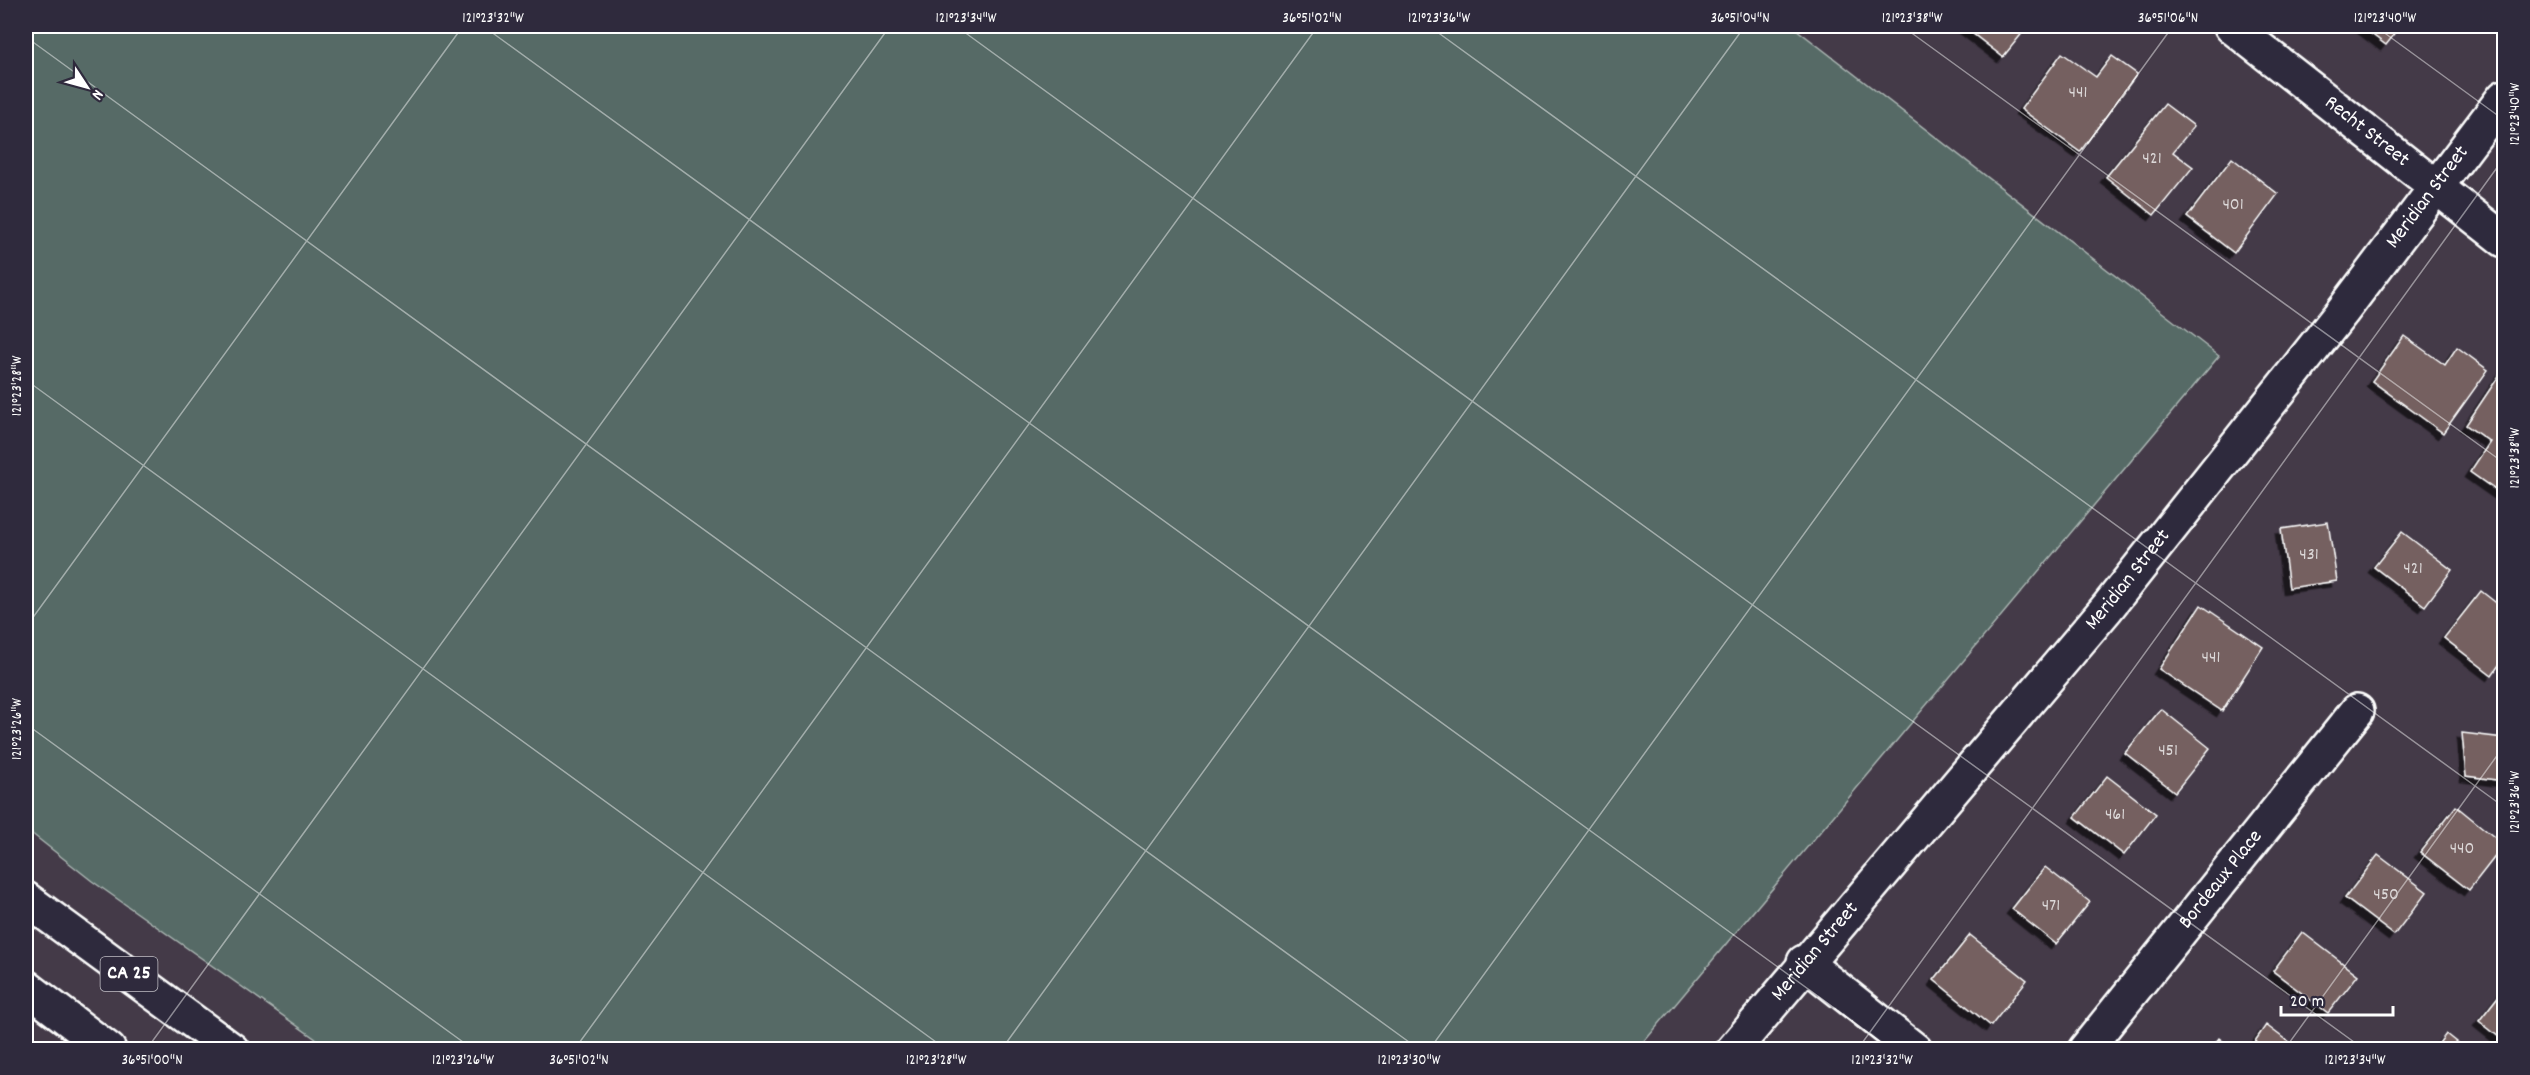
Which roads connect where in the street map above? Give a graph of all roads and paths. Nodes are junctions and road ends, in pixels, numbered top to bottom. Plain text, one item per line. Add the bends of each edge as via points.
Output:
1 (2230, 26) edge
2 (2505, 97) edge
3 (2437, 187) junction
4 (2505, 240) edge
5 (2357, 711) dead end
6 (26, 899) edge
7 (1804, 962) junction
8 (26, 987) edge
9 (109, 1050) edge
10 (232, 1050) edge
11 (1732, 1050) edge
12 (1916, 1050) edge
13 (2085, 1050) edge

1 - 3 street, Recht Street
2 - 3 street, Meridian Street
3 - 4 street, Recht Street
3 - 7 street, Meridian Street via 2106,608
5 - 13 street, Bordeaux Place
6 - 10 street, CA 25
7 - 11 street, Meridian Street
7 - 12 street
8 - 9 street

